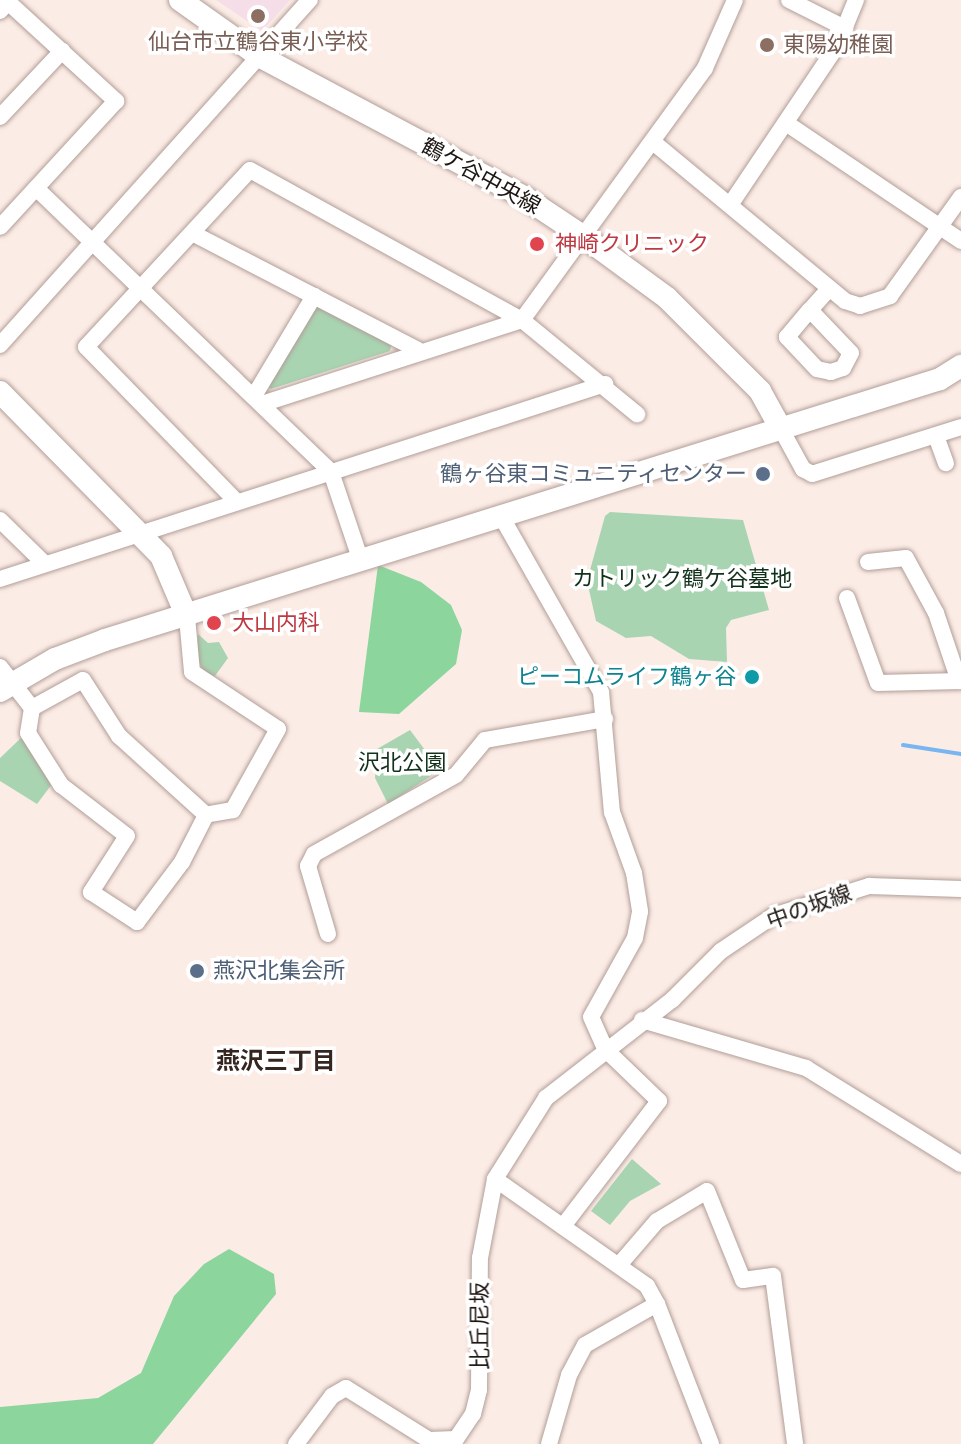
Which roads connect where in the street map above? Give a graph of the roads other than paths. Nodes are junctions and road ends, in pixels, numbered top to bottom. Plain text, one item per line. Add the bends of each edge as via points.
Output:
1 (180, 0) edge
2 (310, 0) edge
3 (735, 0) edge
4 (789, 0) edge
5 (856, 0) edge
6 (0, 11) edge
7 (845, 28) junction
8 (62, 51) junction
9 (259, 56) junction
10 (0, 117) edge
11 (786, 123) junction
12 (653, 142) junction
13 (36, 188) junction
14 (961, 197) edge
15 (730, 205) junction
16 (0, 227) edge
17 (940, 227) junction
18 (194, 234) junction
19 (584, 237) junction
20 (961, 241) edge
21 (92, 242) junction
22 (829, 289) junction
23 (143, 290) junction
24 (314, 296) junction
25 (810, 310) dead end
26 (522, 320) junction
27 (0, 345) edge
28 (418, 350) junction
29 (961, 366) edge
30 (605, 384) junction
31 (0, 392) edge
32 (258, 400) junction
33 (637, 414) dead end
34 (961, 427) edge
35 (781, 429) junction
36 (936, 436) junction
37 (946, 463) dead end
38 (331, 472) junction
39 (236, 501) junction
40 (501, 516) junction
41 (0, 520) edge
42 (141, 533) junction
43 (361, 561) junction
44 (43, 562) junction
45 (868, 562) dead end
46 (0, 579) edge
47 (847, 598) dead end
48 (187, 617) junction
49 (4, 680) edge
50 (960, 681) edge
51 (32, 708) junction
52 (605, 719) junction
53 (206, 815) junction
54 (961, 889) edge
55 (328, 934) dead end
56 (642, 1020) junction
57 (605, 1049) junction
58 (961, 1164) edge
59 (495, 1179) junction
60 (563, 1226) junction
61 (619, 1265) junction
62 (657, 1304) junction
63 (296, 1444) edge
64 (549, 1444) edge
65 (711, 1444) edge
66 (795, 1444) edge

1 - 9 street, 鶴ケ谷中央線
2 - 9 street
3 - 12 street via 705,68
4 - 7 street
5 - 7 street
6 - 8 street via 8,2
7 - 11 street
8 - 10 street
8 - 13 street via 116,101
9 - 19 street, 鶴ケ谷中央線 via 524,197
9 - 21 street
11 - 15 street
11 - 17 street
12 - 15 street
12 - 19 street
13 - 16 street
13 - 21 street
14 - 17 street
15 - 22 street
17 - 20 street
17 - 22 street via 890,296 860,306
18 - 23 street
18 - 24 street
18 - 26 street via 250,170
19 - 26 street
19 - 35 street, 鶴ケ谷中央線 via 667,298 760,391
21 - 23 street
21 - 27 street
22 - 25 street
23 - 32 street
23 - 39 street via 86,347
24 - 28 street
24 - 32 street
26 - 28 street
26 - 30 street
28 - 32 street
29 - 35 street via 940,379
30 - 33 street
30 - 38 street
31 - 42 street
32 - 38 street
34 - 36 street
35 - 36 street via 803,469 812,474
35 - 40 street
36 - 37 street
38 - 39 street
38 - 43 street
39 - 42 street
40 - 43 street
40 - 52 street via 584,657 601,692
41 - 44 street
42 - 44 street
42 - 48 street via 161,556
43 - 48 street
44 - 46 street
45 - 50 street via 906,558 936,613
47 - 50 street via 878,683
48 - 49 street
48 - 53 street via 192,672 278,729 233,810
49 - 51 street
51 - 53 street via 83,680 119,736
51 - 53 street via 28,733 61,785 127,836 91,892 137,922 182,862
52 - 55 street via 485,740 456,775 314,854 308,866
52 - 57 street via 612,812 634,873 640,912 635,938 591,1017
54 - 56 street, 中の坂線 via 869,886 773,916 721,951 672,1000
56 - 57 street, 中の坂線
56 - 58 street via 806,1068
57 - 59 street, 比丘尼坂 via 546,1098
57 - 60 street via 659,1101
59 - 60 street
59 - 63 street, 比丘尼坂 via 480,1258 479,1390 473,1414 456,1439 429,1440 346,1388 332,1396
60 - 61 street
61 - 62 street via 647,1286
61 - 66 street via 657,1221 707,1191 743,1280 773,1276
62 - 64 street via 585,1345 569,1375
62 - 65 street

